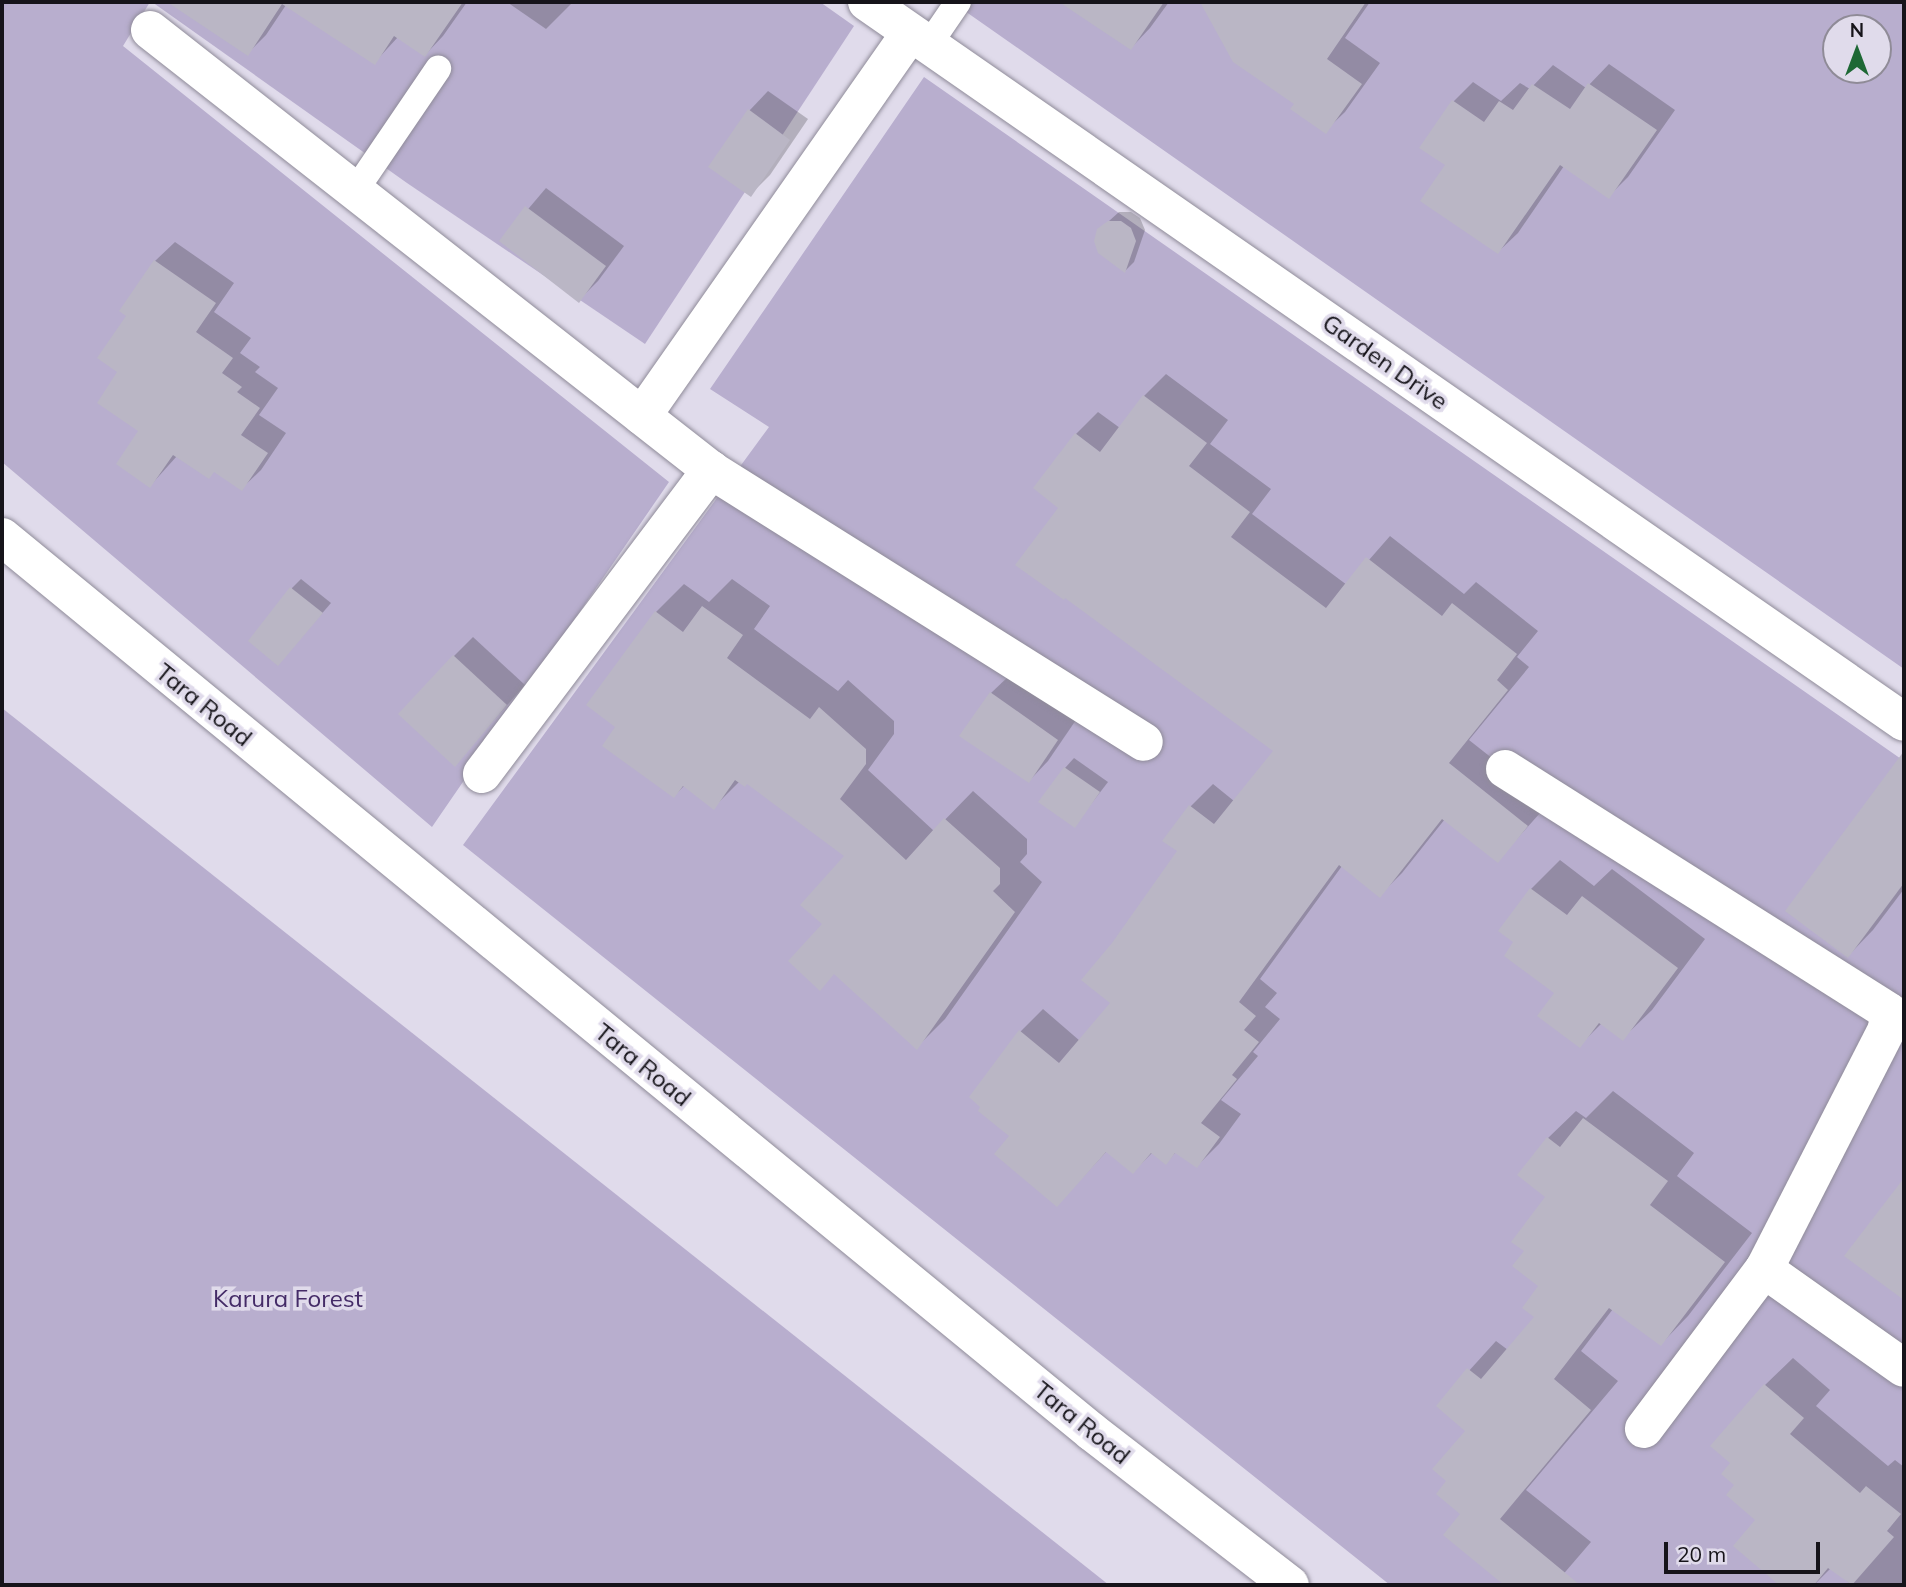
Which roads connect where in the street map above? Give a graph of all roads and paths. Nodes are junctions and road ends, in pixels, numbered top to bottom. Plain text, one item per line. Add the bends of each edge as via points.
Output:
1 (867, 2) edge
2 (958, 2) edge
3 (150, 30) dead end
4 (919, 39) junction
5 (438, 69) dead end
6 (355, 191) junction
7 (642, 416) junction
8 (711, 470) junction
9 (2, 537) edge
10 (1904, 722) edge
11 (1144, 742) dead end
12 (1505, 769) dead end
13 (482, 774) dead end
14 (1764, 1269) junction
15 (1904, 1368) edge
16 (1644, 1429) dead end
17 (1290, 1585) edge

1 - 4 street, Garden Drive
2 - 4 lane
3 - 6 street
4 - 7 street
4 - 10 street, Garden Drive
5 - 6 lane
6 - 7 street
7 - 8 street
8 - 11 street
8 - 13 street
9 - 17 street, Tara Road via 1071,1415
12 - 14 street via 1889,1012 1887,1029
14 - 15 street
14 - 16 street

